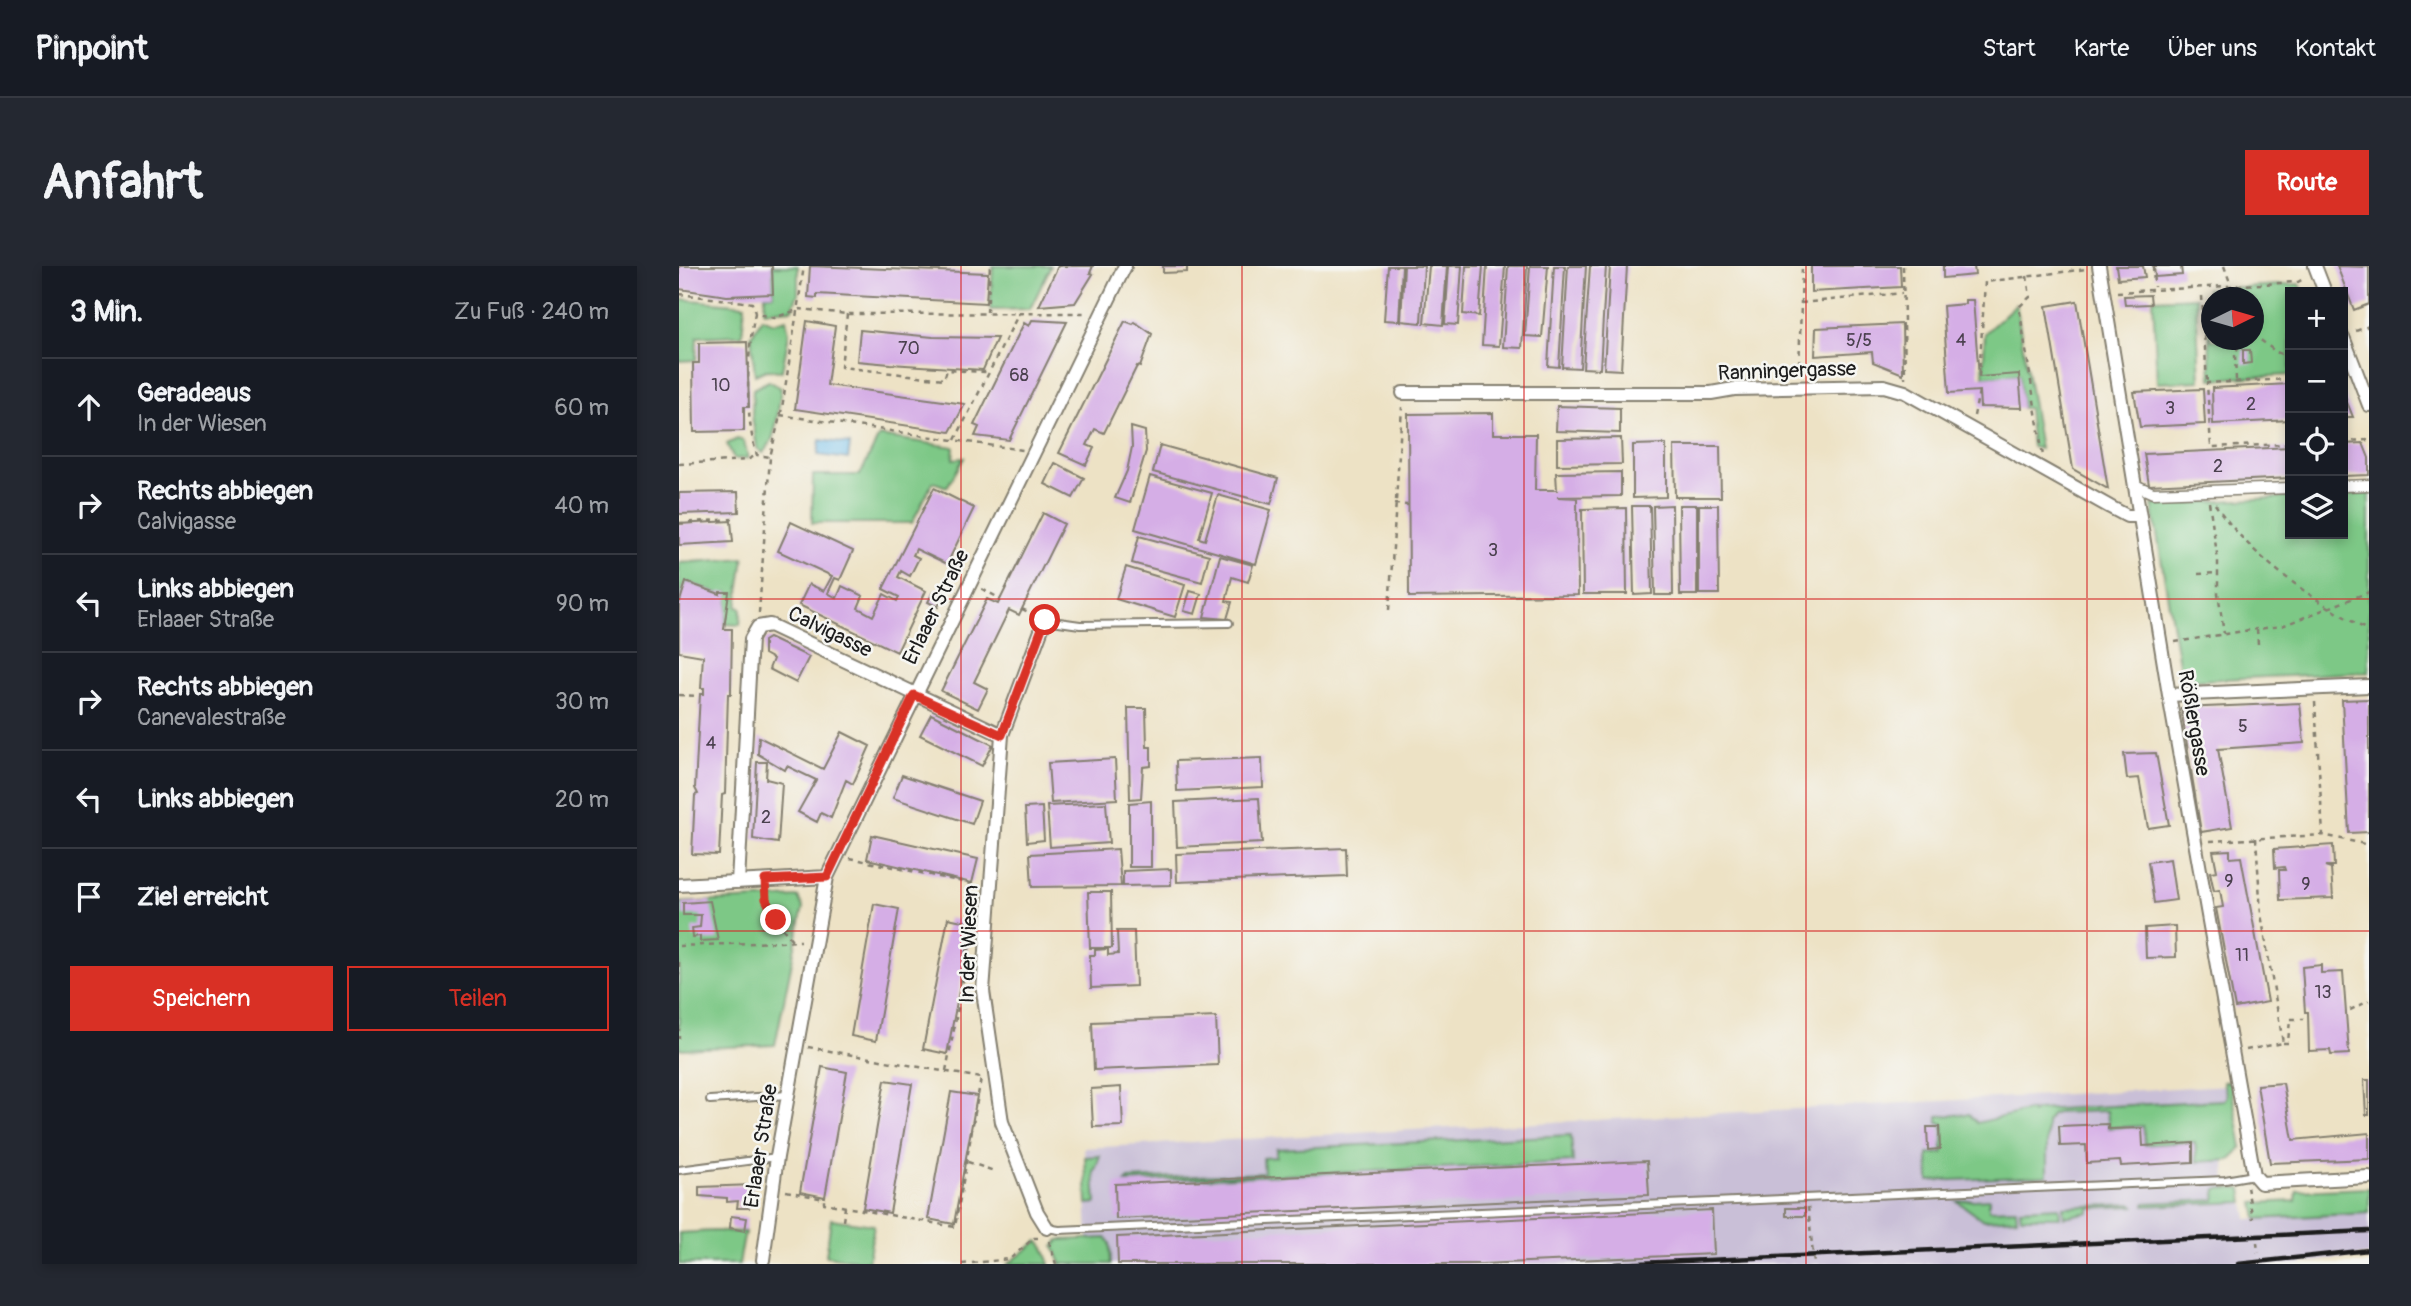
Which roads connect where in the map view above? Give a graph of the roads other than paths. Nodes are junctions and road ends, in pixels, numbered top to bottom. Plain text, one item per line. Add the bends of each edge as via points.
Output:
1 (1125, 266) edge
2 (2099, 267) edge
3 (2316, 269) edge
4 (2323, 287) edge
5 (2348, 350) edge
6 (1403, 393) road end
7 (2369, 405) edge
8 (2135, 485) junction
9 (2369, 485) edge
10 (2348, 486) edge
11 (2285, 488) edge
12 (2140, 516) junction
13 (1045, 620) joint
14 (1229, 623) dead end
15 (2369, 686) edge
16 (914, 695) junction
17 (2169, 695) junction
18 (1002, 735) junction
19 (827, 877) junction
20 (738, 882) junction
21 (679, 885) edge
22 (788, 1095) junction
23 (710, 1101) dead end
24 (777, 1157) junction
25 (679, 1170) edge
26 (2369, 1177) edge
27 (2258, 1179) junction
28 (1047, 1233) joint
29 (762, 1262) edge

1 - 16 street, Erlaaer Straße
2 - 8 street, Rößlergasse
3 - 4 street
5 - 7 street
6 - 12 street, Ranningergasse via 1710,393 1884,386 1905,392 2127,516
8 - 11 street via 2153,493
8 - 12 street, Rößlergasse
9 - 10 street
12 - 17 street, Rößlergasse
13 - 14 lane via 1080,625
13 - 18 street, In der Wiesen
15 - 17 street
16 - 18 street, Calvigasse
16 - 19 street, Erlaaer Straße
16 - 20 street, Calvigasse via 770,625 758,627 751,639
17 - 27 street, Rößlergasse
18 - 28 street, In der Wiesen via 983,997 988,1078
19 - 20 street
19 - 22 street, Erlaaer Straße
20 - 21 street
22 - 23 lane
22 - 24 street, Erlaaer Straße
24 - 25 lane
24 - 29 street, Erlaaer Straße
26 - 27 street
27 - 28 lane

